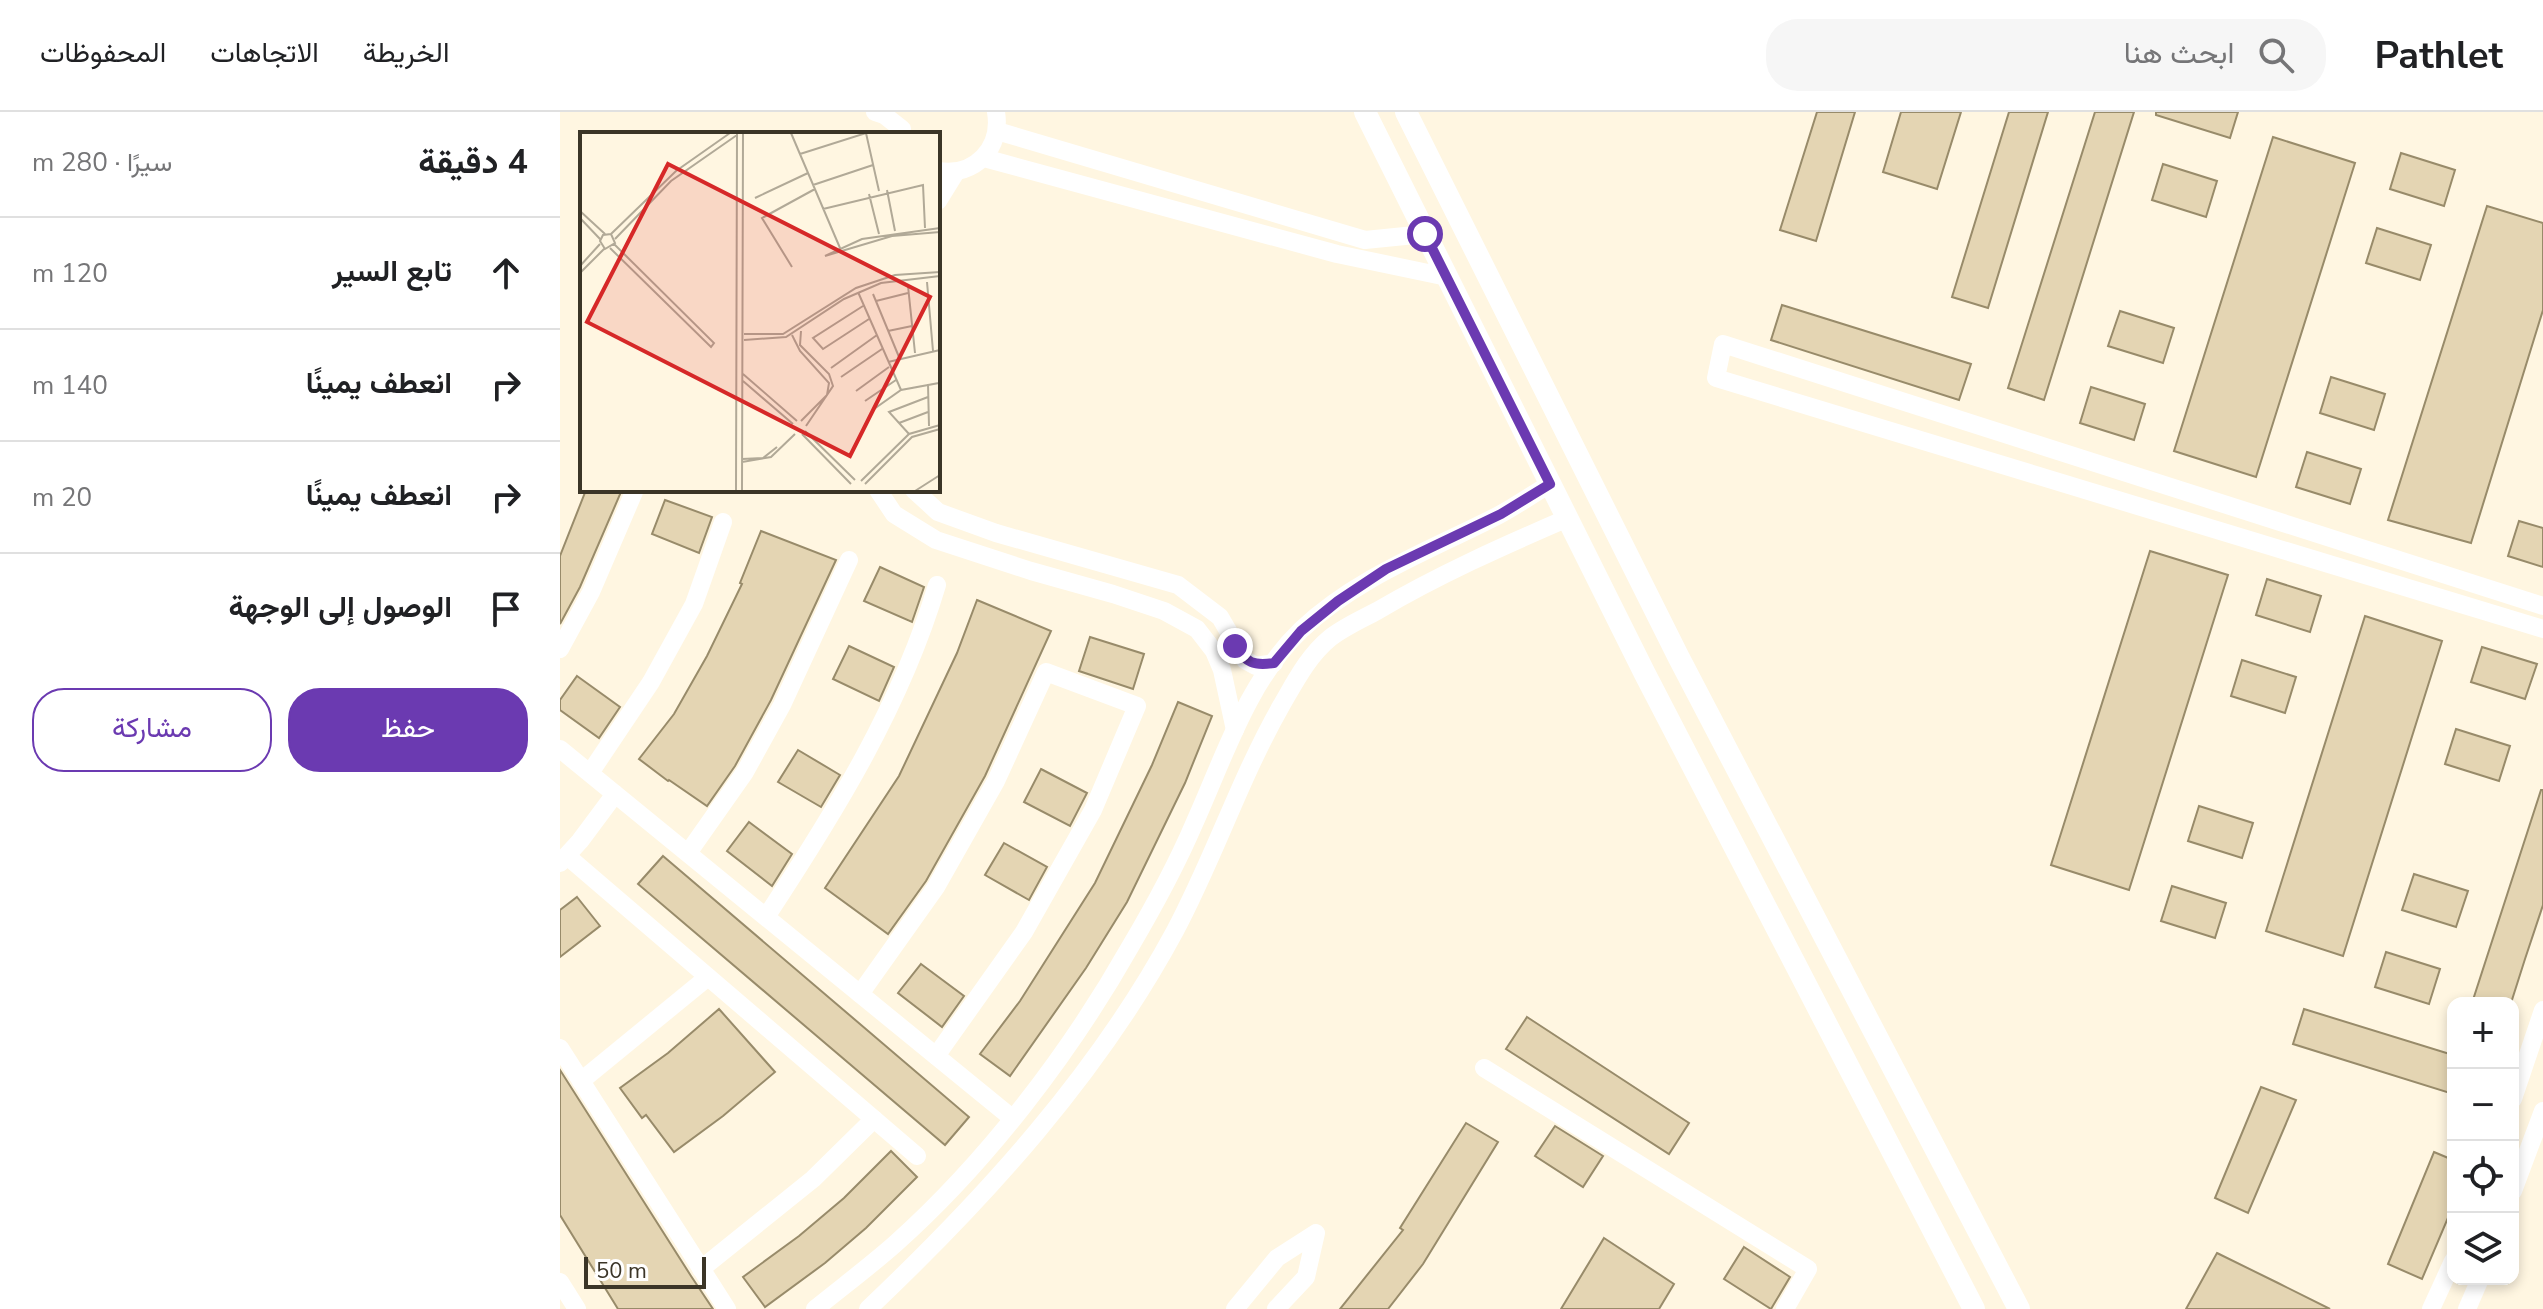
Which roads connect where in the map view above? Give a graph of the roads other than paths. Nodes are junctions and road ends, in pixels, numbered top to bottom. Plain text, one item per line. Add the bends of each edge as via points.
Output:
1 (875, 112) edge
2 (1365, 112) edge
3 (1406, 112) edge
4 (997, 121) edge
5 (902, 125) edge
6 (984, 158) junction
7 (947, 171) edge
8 (940, 194) edge
9 (1425, 234) junction
10 (1447, 277) junction
11 (1550, 484) junction
12 (634, 492) dead end
13 (879, 492) edge
14 (916, 492) edge
15 (1568, 518) junction
16 (723, 522) dead end
17 (849, 560) dead end
18 (937, 585) dead end
19 (2543, 606) edge
20 (2543, 629) edge
21 (560, 649) edge
22 (1274, 663) junction
23 (1235, 730) junction
24 (560, 749) edge
25 (590, 773) junction
26 (615, 794) junction
27 (688, 853) junction
28 (563, 860) edge
29 (766, 917) junction
30 (708, 977) junction
31 (860, 994) junction
32 (2543, 1010) edge
33 (560, 1048) edge
34 (936, 1056) junction
35 (1484, 1068) dead end
36 (581, 1081) junction
37 (2519, 1081) edge
38 (2543, 1111) edge
39 (1012, 1118) junction
40 (874, 1119) junction
41 (917, 1156) dead end
42 (2519, 1175) edge
43 (701, 1269) junction
44 (2447, 1274) edge
45 (560, 1282) edge
46 (2477, 1285) edge
47 (577, 1309) edge
48 (727, 1309) edge
49 (815, 1309) edge
50 (868, 1309) edge
51 (1235, 1309) edge
52 (1276, 1309) edge
53 (1785, 1309) edge
54 (1974, 1309) edge
55 (2019, 1309) edge
56 (2431, 1309) edge
57 (2467, 1309) edge

1 - 5 street
2 - 9 main road
3 - 55 main road via 1679,658
4 - 6 street via 993,145
4 - 9 street via 1365,240
6 - 7 street via 971,167
6 - 10 street via 1337,254
7 - 8 street
9 - 10 main road
10 - 11 main road
11 - 15 main road
11 - 22 street via 1501,514 1386,569 1301,631
12 - 21 street
13 - 23 street via 894,514 936,540 1164,611 1197,629 1222,670
14 - 22 street via 938,512 981,528 1178,585 1220,617 1245,660 1256,666
15 - 50 street via 1396,600 1331,638 1304,666 1269,728 1176,929 1118,1028 954,1226
15 - 54 main road
16 - 25 street via 694,604 651,682
17 - 27 street via 782,705 745,772
18 - 29 street via 924,631 869,751
19 - 20 street via 1723,344 1716,378
22 - 23 street
23 - 39 street via 1193,827 1130,947 1074,1037
24 - 25 street
25 - 26 street
26 - 27 street
26 - 28 street
27 - 29 street
28 - 30 street
29 - 31 street
30 - 36 street
30 - 40 street
31 - 34 street
31 - 34 street via 936,887 996,781 1046,672 1137,706 1093,810 1024,932
32 - 37 street
33 - 36 street
34 - 39 street
35 - 53 street via 1808,1269
36 - 43 street
38 - 42 street
39 - 49 street via 987,1151 896,1243
40 - 41 street
40 - 43 street via 813,1179
43 - 48 street
44 - 56 street
45 - 47 street
46 - 57 street
51 - 52 street via 1277,1258 1316,1233 1306,1277

